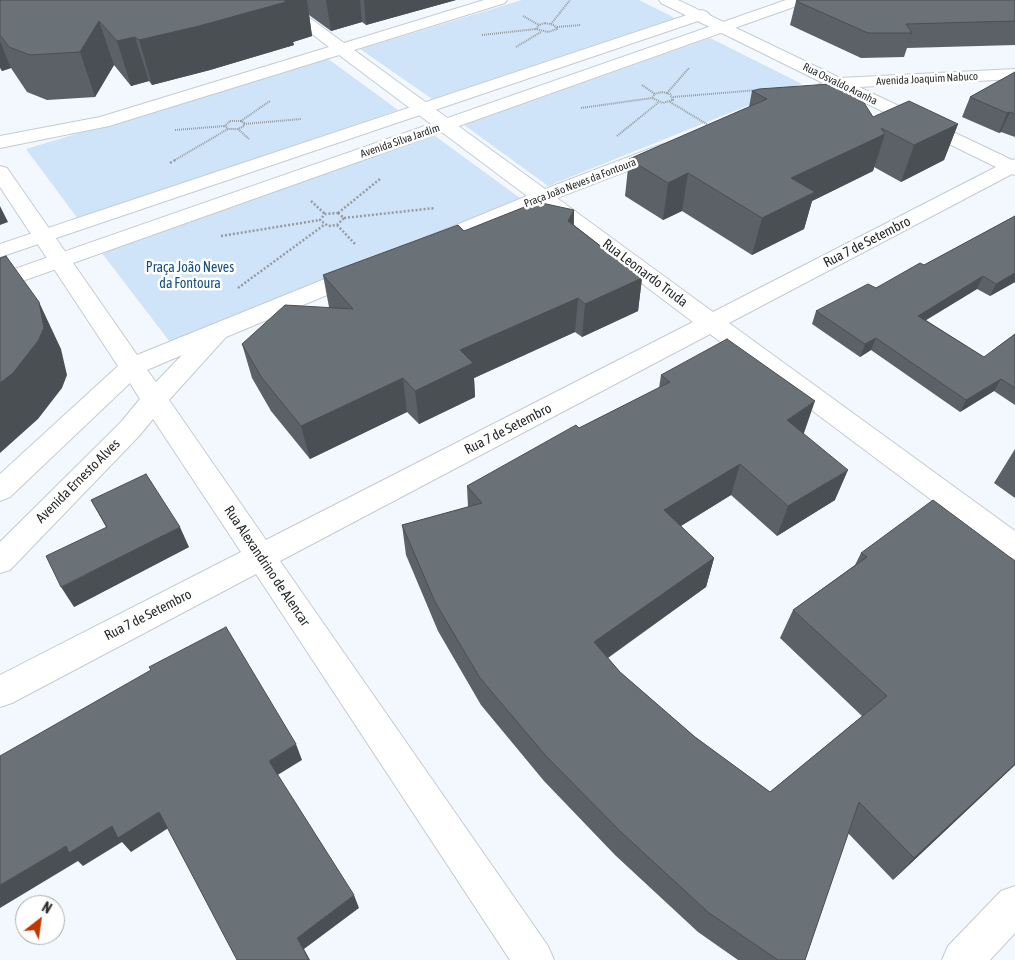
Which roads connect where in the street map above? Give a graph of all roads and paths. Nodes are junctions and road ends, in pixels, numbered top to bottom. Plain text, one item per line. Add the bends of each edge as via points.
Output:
1 (275, 0) edge
2 (500, 0) edge
3 (570, 0) edge
4 (666, 0) edge
5 (800, 0) edge
6 (717, 10) dead end
7 (698, 16) junction
8 (551, 24) junction
9 (723, 27) junction
10 (344, 49) junction
11 (1015, 74) edge
12 (838, 83) junction
13 (761, 90) edge
14 (673, 96) junction
15 (911, 98) dead end
16 (872, 100) junction
17 (670, 102) junction
18 (422, 108) junction
19 (241, 121) joint
20 (446, 125) junction
21 (717, 130) joint
22 (0, 133) edge
23 (30, 135) junction
24 (0, 142) edge
25 (1014, 167) edge
26 (0, 172) edge
27 (542, 197) junction
28 (338, 213) joint
29 (43, 236) junction
30 (413, 250) edge
31 (0, 251) edge
32 (60, 261) junction
33 (376, 266) edge
34 (0, 282) edge
35 (712, 323) junction
36 (222, 328) junction
37 (132, 367) junction
38 (154, 400) junction
39 (0, 490) edge
40 (1015, 547) edge
41 (261, 557) junction
42 (0, 560) edge
43 (0, 692) edge
44 (1015, 905) edge
45 (534, 960) edge
46 (962, 960) edge

1 - 10 street, Rua Leonardo Truda
2 - 10 street
3 - 8 path
4 - 7 street, Rua Osvaldo Aranha
5 - 9 street, Avenida Silva Jardim
6 - 7 street, Avenida Silva Jardim
7 - 9 street, Rua Osvaldo Aranha
7 - 18 street, Avenida Silva Jardim
8 - 8 path via 556,26 556,30 544,32 536,29 539,25
9 - 12 street, Rua Osvaldo Aranha
9 - 20 street, Avenida Silva Jardim
10 - 18 street, Rua Leonardo Truda
10 - 23 street via 103,122
11 - 12 street, Avenida Joaquim Nabuco
12 - 16 street, Rua Osvaldo Aranha
12 - 16 street via 793,101
13 - 14 path
14 - 17 path
14 - 17 path via 662,92 652,97 659,102
15 - 16 street, Avenida Joaquim Nabuco
16 - 25 street, Rua Osvaldo Aranha
17 - 21 path
18 - 20 street, Rua Leonardo Truda
18 - 29 street, Avenida Silva Jardim
19 - 19 path via 244,126 238,129 225,126 230,121
20 - 27 street, Rua Leonardo Truda
20 - 32 street, Avenida Silva Jardim
21 - 27 street, Praça João Neves da Fontoura
22 - 23 street
23 - 24 street
25 - 35 street, Rua 7 de Setembro
26 - 29 street, Rua Alexandrino de Alencar
27 - 30 street, Praça João Neves da Fontoura
27 - 35 street, Rua Leonardo Truda
28 - 28 path via 344,218 337,225 328,226 320,220 325,214
29 - 31 street, Avenida Silva Jardim
29 - 32 street, Rua Alexandrino de Alencar
32 - 34 street, Avenida Silva Jardim
32 - 37 street, Rua Alexandrino de Alencar
33 - 36 street
35 - 40 street, Rua Leonardo Truda
35 - 41 street, Rua 7 de Setembro
36 - 37 street
36 - 38 street
37 - 38 street, Rua Alexandrino de Alencar
37 - 39 street
38 - 41 street, Rua Alexandrino de Alencar
38 - 42 street, Avenida Ernesto Alves via 130,429
41 - 43 street, Rua 7 de Setembro
41 - 45 street, Rua Alexandrino de Alencar
44 - 46 street

